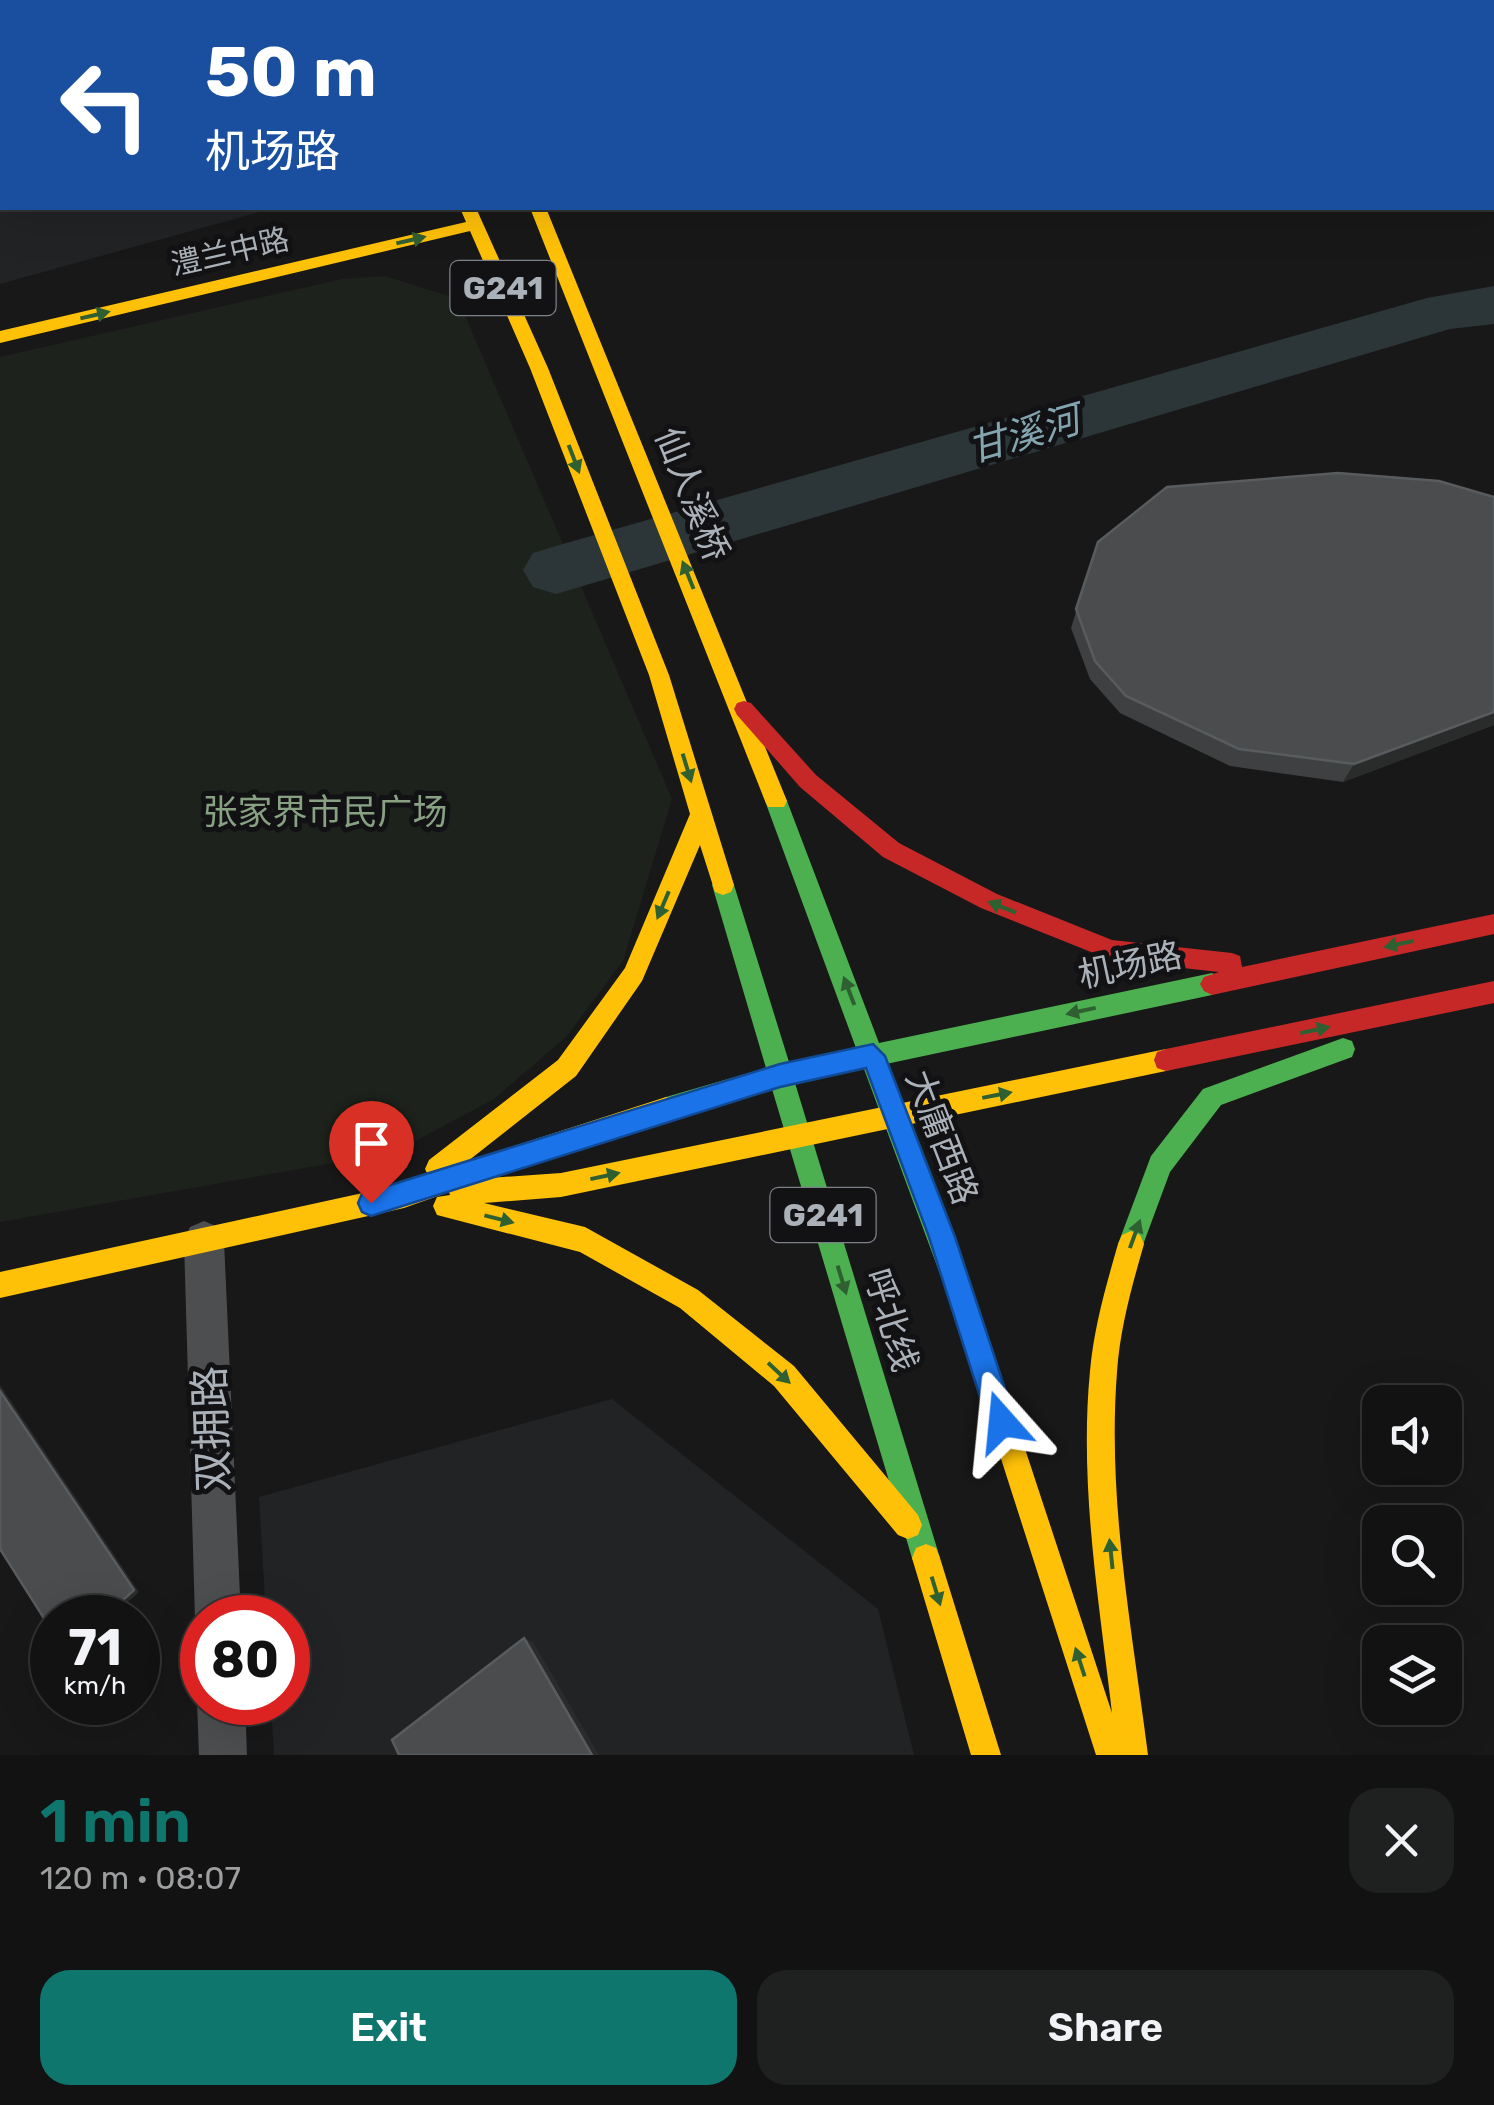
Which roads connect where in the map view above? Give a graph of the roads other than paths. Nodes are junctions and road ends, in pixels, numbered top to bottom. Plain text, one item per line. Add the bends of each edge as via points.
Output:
1 (533, 211) edge
2 (469, 213) edge
3 (0, 313) edge
4 (0, 337) edge
5 (725, 665) joint
6 (740, 705) junction
7 (702, 815) junction
8 (1494, 924) edge
9 (1300, 965) junction
10 (1494, 994) edge
11 (873, 1056) junction
12 (780, 1075) junction
13 (896, 1116) junction
14 (798, 1135) junction
15 (404, 1196) junction
16 (204, 1241) junction
17 (0, 1284) edge
18 (921, 1541) junction
19 (217, 1595) edge
20 (222, 1725) edge
21 (223, 1755) edge
22 (986, 1755) edge
23 (1111, 1755) edge
24 (1133, 1755) edge

1 - 2 main road
5 -> 1 main road, 仙人溪桥 / G241
2 - 3 main road, 澧兰中路
4 -> 2 main road, 澧兰中路
2 -> 7 main road, 呼北线 / G241 via 539,368 659,675
5 - 6 main road, 大庸西路 / G241
9 -> 6 main road via 1180,961 1111,950 989,901 891,850 808,781
11 -> 6 main road, 大庸西路 / G241
7 - 12 main road, 呼北线 / G241
7 -> 15 main road via 634,974 567,1068
8 -> 9 main road, 机场路
9 -> 11 main road, 机场路
13 -> 10 main road
24 -> 10 main road via 1099,1450 1103,1348 1126,1257 1160,1165 1212,1097
11 - 12 main road, 机场路
11 - 13 main road, 大庸西路 / G241
12 - 14 main road, 呼北线 / G241
12 - 15 main road, 机场路 via 549,1144
13 - 14 main road
23 -> 13 main road, 大庸西路 / G241 via 942,1237
15 -> 14 main road via 561,1185
14 -> 18 main road, 呼北线 / G241
15 - 16 main road
15 -> 18 main road via 584,1240 689,1299 784,1376
16 - 17 main road
16 - 19 street, 双拥路
18 -> 22 main road, 呼北线 / G241
20 - 21 street

